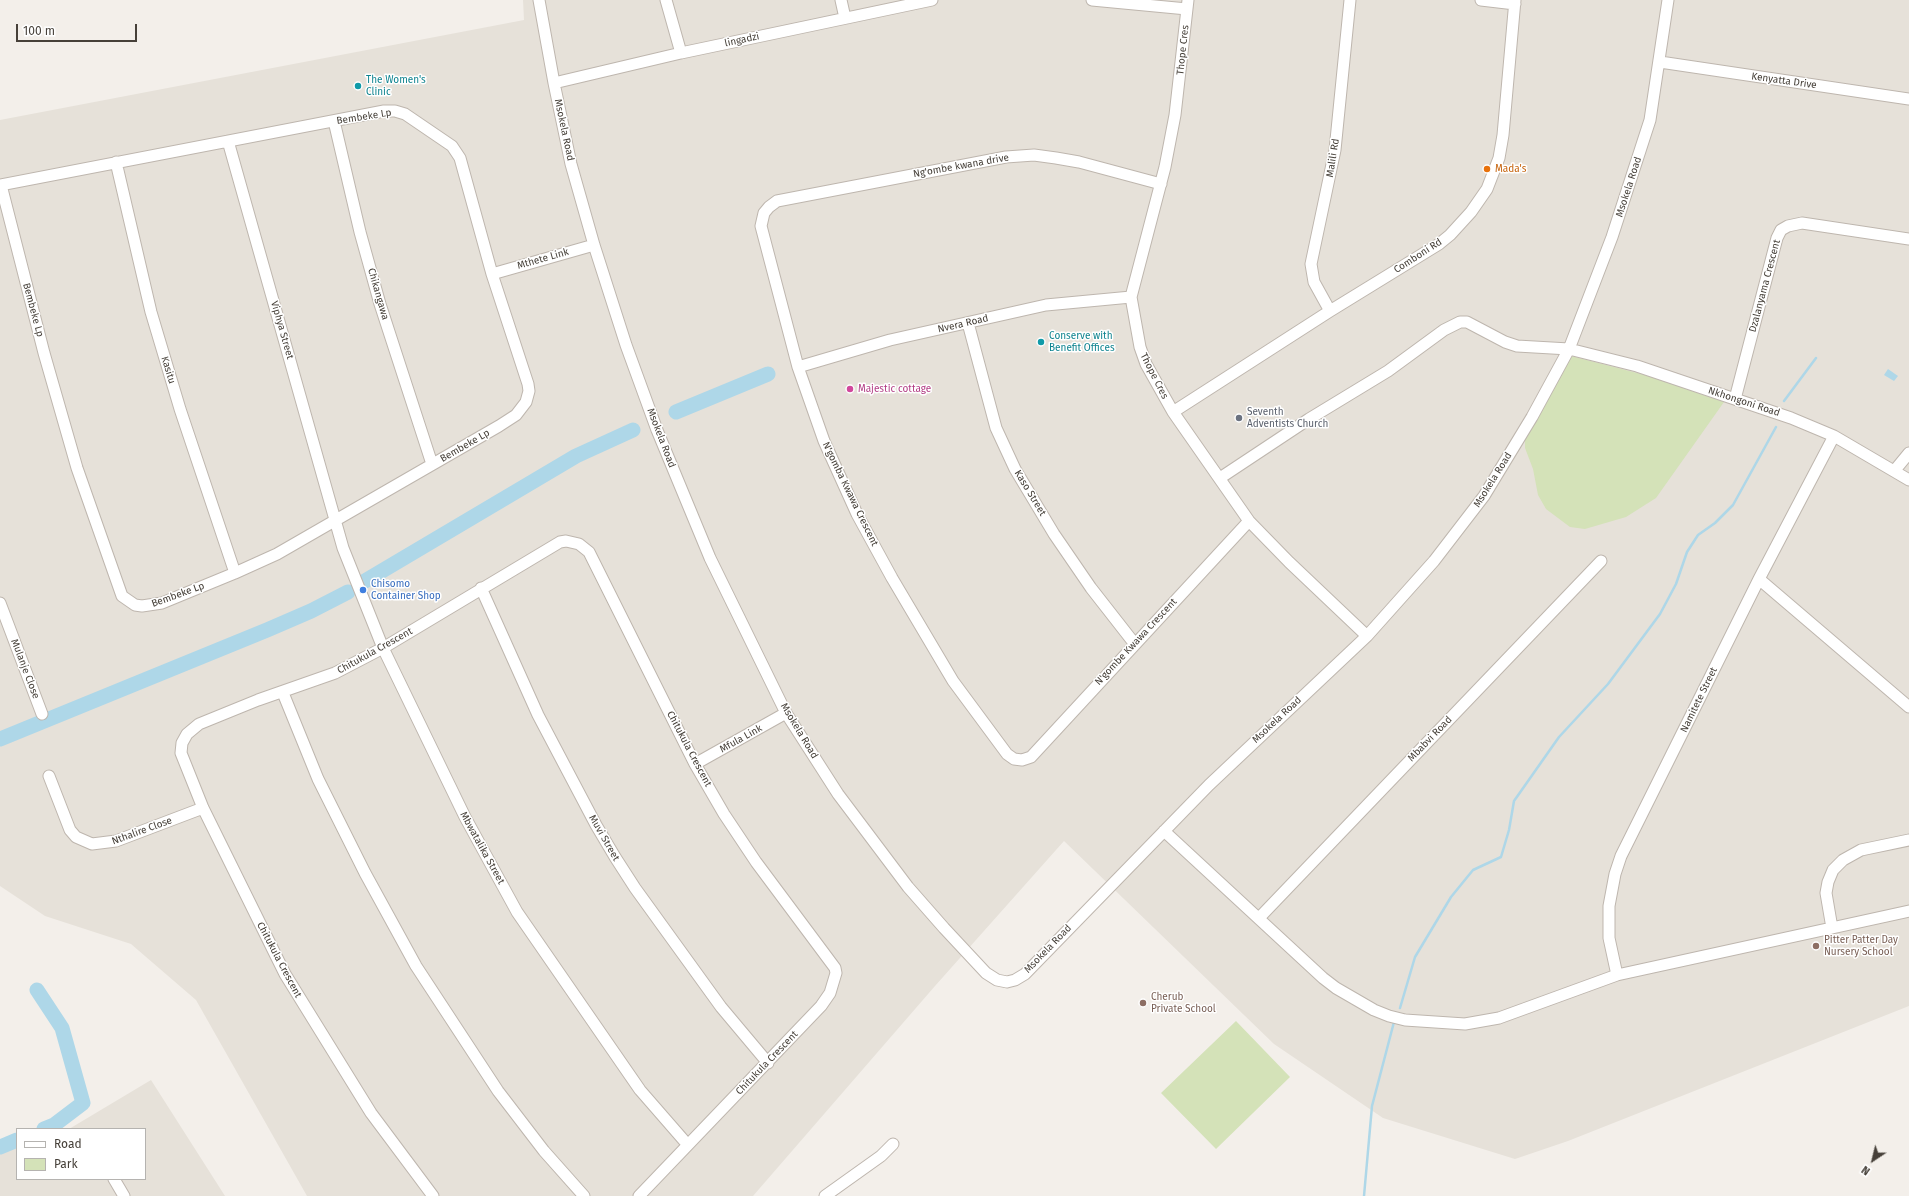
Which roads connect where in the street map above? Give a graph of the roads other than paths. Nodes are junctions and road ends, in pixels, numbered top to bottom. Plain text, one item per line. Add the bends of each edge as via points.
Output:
1 (539, 0) edge
2 (666, 0) edge
3 (841, 0) edge
4 (932, 0) edge
5 (1092, 0) edge
6 (1350, 0) edge
7 (1481, 0) edge
8 (1668, 0) edge
9 (1515, 2) edge
10 (1187, 5) edge
11 (845, 18) junction
12 (681, 53) junction
13 (1660, 62) junction
14 (554, 83) junction
15 (1909, 99) edge
16 (334, 121) junction
17 (228, 140) junction
18 (116, 162) junction
19 (1161, 184) junction
20 (1, 185) edge
21 (764, 213) joint
22 (1909, 239) edge
23 (594, 244) junction
24 (492, 274) junction
25 (1131, 297) junction
26 (1330, 311) junction
27 (968, 322) junction
28 (1569, 349) junction
29 (798, 367) junction
30 (1735, 399) junction
31 (1173, 412) junction
32 (1834, 436) junction
33 (1909, 453) edge
34 (432, 464) junction
35 (1895, 470) junction
36 (1220, 478) junction
37 (1909, 480) edge
38 (335, 519) junction
39 (1249, 520) junction
40 (1601, 561) dead end
41 (235, 573) junction
42 (1759, 579) junction
43 (481, 588) junction
44 (0, 602) edge
45 (1367, 636) junction
46 (1134, 643) junction
47 (383, 648) junction
48 (283, 693) junction
49 (1909, 707) edge
50 (786, 713) junction
51 (42, 714) dead end
52 (1022, 760) joint
53 (695, 764) junction
54 (49, 776) dead end
55 (203, 808) junction
56 (1164, 831) junction
57 (1909, 840) edge
58 (1909, 911) edge
59 (1259, 918) junction
60 (1832, 928) junction
61 (1617, 974) junction
62 (768, 1063) junction
63 (687, 1144) junction
64 (893, 1144) dead end
65 (115, 1180) edge
66 (124, 1196) edge
67 (433, 1196) edge
68 (584, 1196) edge
69 (639, 1196) edge
70 (826, 1196) edge

1 - 14 street, Msokela Road
2 - 12 street
3 - 11 street
4 - 11 street, lingadzi
5 - 10 street
6 - 26 street, Malili Rd via 1335,150 1311,264 1314,282
7 - 9 street
8 - 13 street, Msokela Road
9 - 26 street, Comboni Rd via 1503,135 1494,175 1480,201 1462,223 1438,244
10 - 19 street, Thope Cres via 1175,115
11 - 12 street, lingadzi
12 - 14 street, lingadzi
13 - 15 street, Kenyatta Drive
13 - 28 street, Msokela Road via 1650,120 1626,199
14 - 23 street, Msokela Road via 571,164
16 - 17 street, Bembeke Lp
16 - 24 street, Bembeke Lp via 395,111 417,121 452,146 460,158
16 - 34 street, Chikangawa via 380,304
17 - 18 street, Bembeke Lp
17 - 38 street, Viphya Street
18 - 20 street, Bembeke Lp
18 - 41 street, Kasitu via 151,312 182,416
19 - 21 street, Ng'ombe kwana drive via 1079,162 1034,156 1006,157 777,201
19 - 25 street, Thope Cres
20 - 41 street, Bembeke Lp via 44,353 77,468 122,596 135,605 151,606
21 - 29 street, N'gomba Kwawa Crescent via 762,226 765,243
22 - 30 street, Dzalanyama Crescent via 1802,223 1782,230 1776,238
23 - 24 street, Mthete Link
23 - 50 street, Msokela Road via 626,345 699,534
24 - 34 street, Bembeke Lp via 528,384 528,396 516,415
25 - 27 street, Nvera Road via 1046,305
25 - 31 street, Thope Cres via 1140,347 1146,364
26 - 31 street, Comboni Rd
27 - 29 street, Nvera Road
27 - 46 street, Kaso Street via 996,428 1015,469 1090,588
28 - 30 street, Nkhongoni Road via 1637,366
28 - 36 street, Nkhongoni Road via 1516,346 1467,322 1460,322 1444,330 1388,371 1310,418
28 - 45 street, Msokela Road via 1484,496 1434,561
29 - 52 street, N'gomba Kwawa Crescent via 830,454 857,514 892,578 953,681 1007,754 1014,759
30 - 32 street, Nkhongoni Road
31 - 36 street, Thope Cres
32 - 35 street, Nkhongoni Road
32 - 42 street, Namitete Street
33 - 35 street
34 - 38 street, Bembeke Lp
35 - 37 street, Nkhongoni Road
36 - 39 street, Thope Cres
38 - 41 street, Bembeke Lp via 277,554
38 - 47 street, Mbwatalika Street via 343,548
39 - 45 street, Thope Cres
39 - 46 street, N'gombe Kwawa Crescent
40 - 59 street, Mbabvi Road
42 - 49 street
42 - 61 street, Namitete Street via 1615,874 1609,906 1609,938
43 - 47 street, Chitukula Crescent
43 - 53 street, Chitukula Crescent via 560,542 572,542 589,552
43 - 62 street, Muvi Street via 538,715 615,857 721,1007
44 - 51 street, Mulanje Close
45 - 56 street, Msokela Road via 1209,785
46 - 52 street, N'gombe Kwawa Crescent via 1031,757
47 - 48 street, Chitukula Crescent via 335,673
47 - 63 street, Mbwatalika Street via 465,817 517,912 640,1090
48 - 55 street, Chitukula Crescent via 234,709 199,724 187,734 182,743 181,753
48 - 68 street via 318,779 365,873 416,966 498,1091 544,1151
50 - 53 street, Mfula Link
50 - 56 street, Msokela Road via 838,794 908,887 986,973 996,980 1007,982 1024,974
53 - 62 street, Chitukula Crescent via 756,862 835,968 833,986 821,1006
54 - 55 street, Nthalire Close via 70,830 76,837 92,844 116,841
55 - 67 street, Chitukula Crescent via 284,974 370,1113
56 - 59 street
57 - 60 street via 1861,850 1843,860 1833,870 1826,894
58 - 60 street
59 - 61 street via 1336,988 1374,1010 1405,1020 1465,1024 1499,1018
60 - 61 street
62 - 63 street, Chitukula Crescent
63 - 69 street, Chitukula Crescent
64 - 70 street via 881,1156
65 - 66 street

